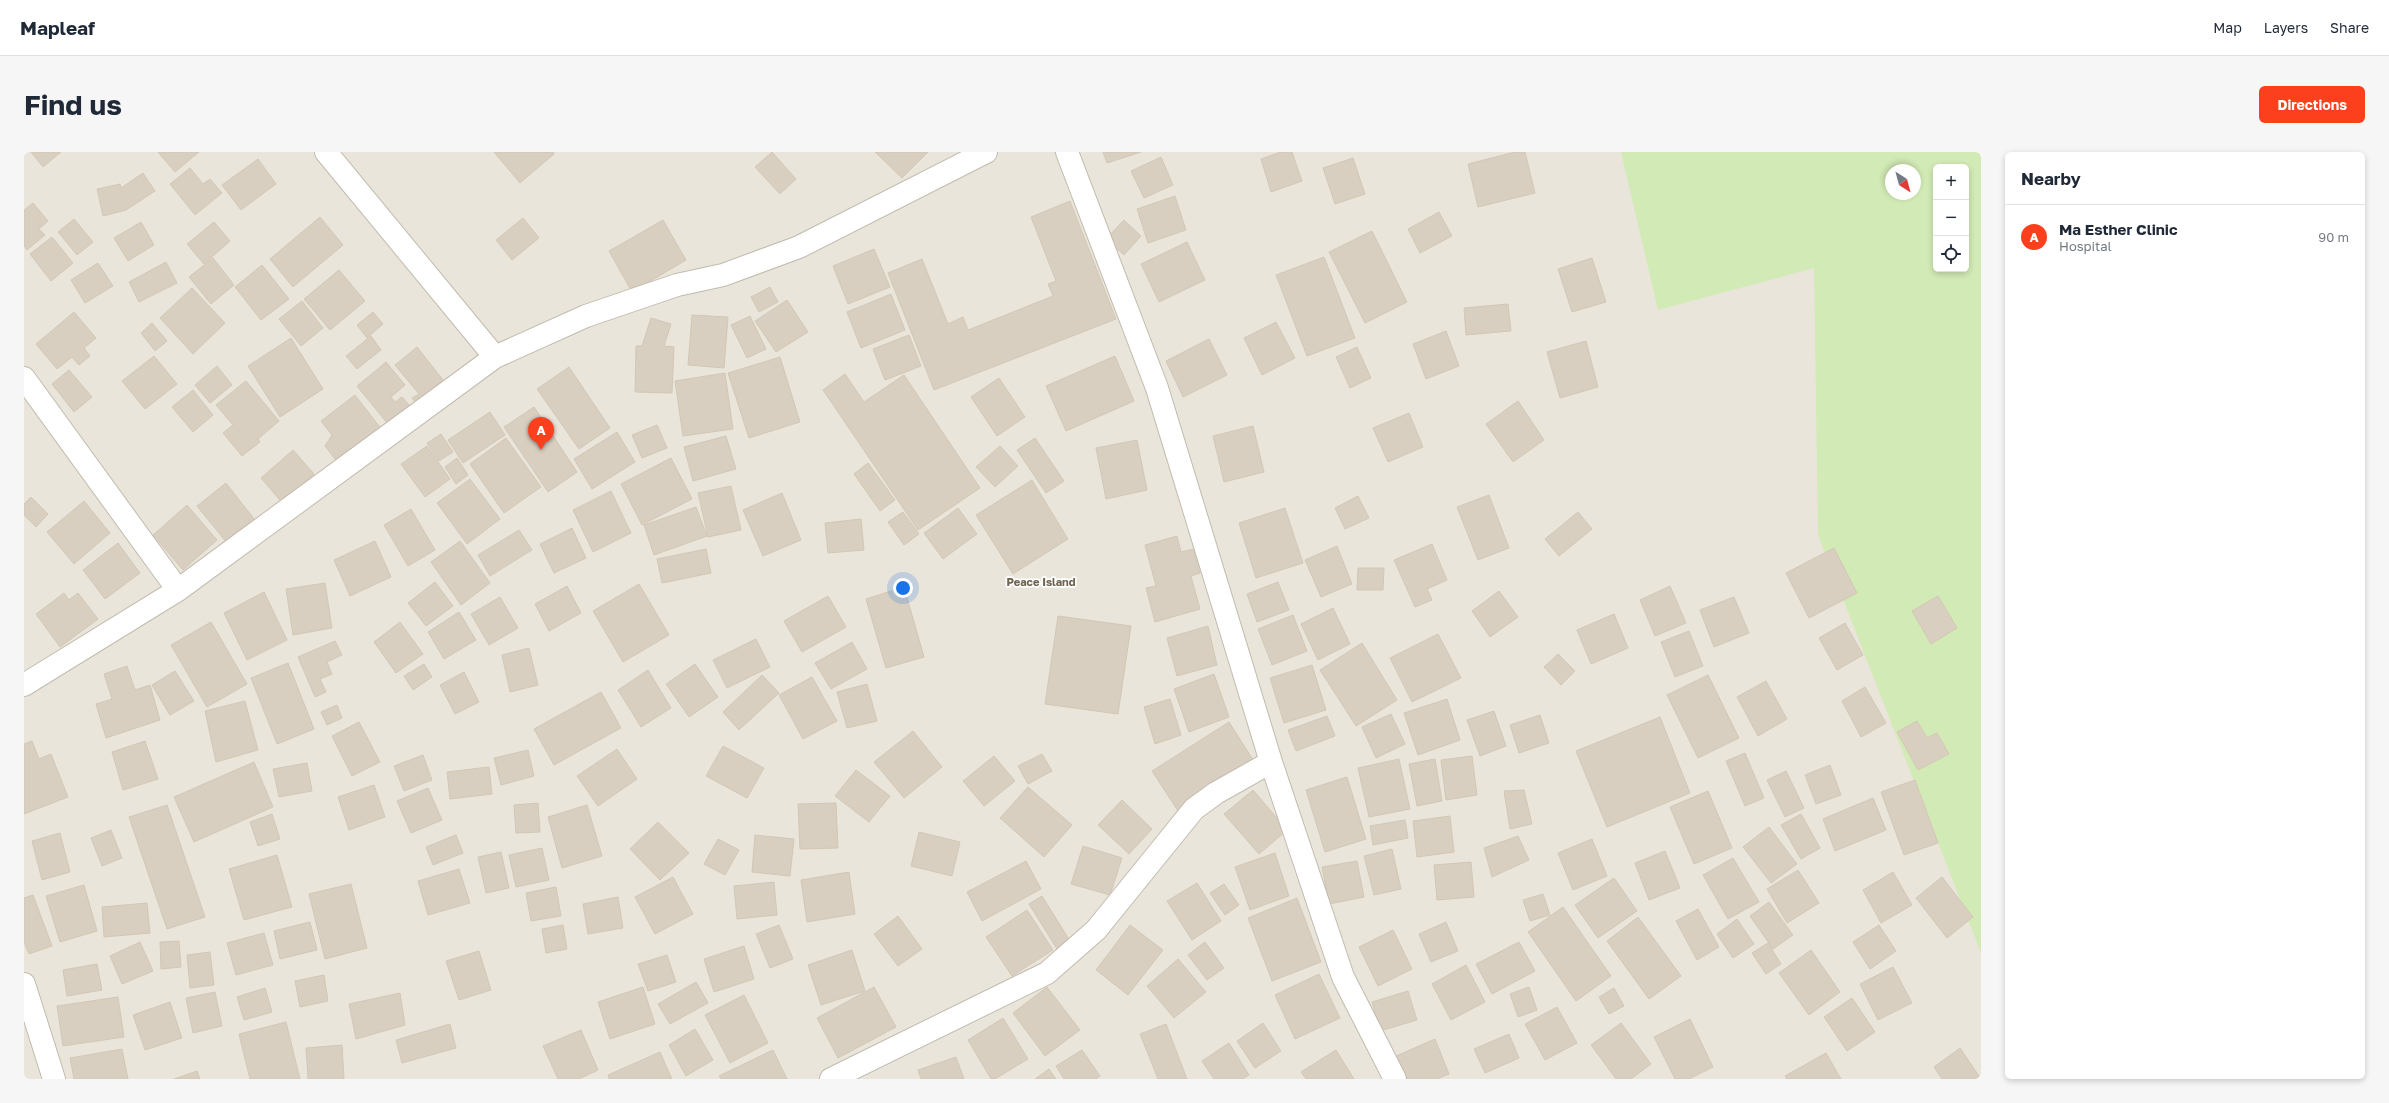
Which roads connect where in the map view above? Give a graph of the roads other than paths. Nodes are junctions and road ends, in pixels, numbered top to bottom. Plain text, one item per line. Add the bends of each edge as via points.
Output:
1 (326, 152) edge
2 (986, 152) edge
3 (1067, 152) edge
4 (495, 357) junction
5 (24, 378) edge
6 (178, 590) junction
7 (24, 685) edge
8 (1271, 762) junction
9 (24, 984) edge
10 (54, 1079) edge
11 (832, 1079) edge
12 (1395, 1079) edge

1 - 4 street
2 - 4 street via 799,246 723,275 678,285 586,316
3 - 8 street via 1157,388
4 - 6 street
5 - 6 street
6 - 7 street
8 - 11 street via 1216,793 1194,810 1096,930 1047,973
8 - 12 street via 1343,977
9 - 10 street

